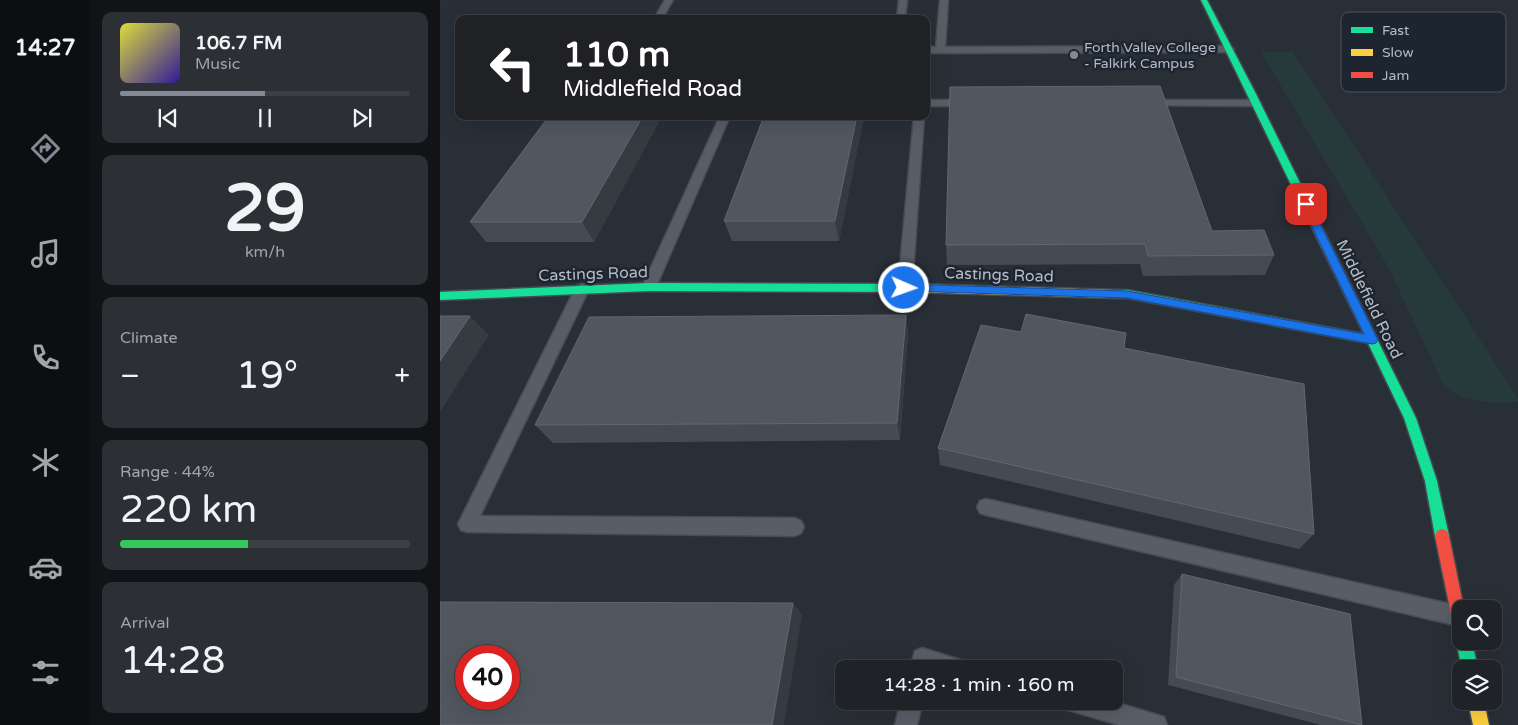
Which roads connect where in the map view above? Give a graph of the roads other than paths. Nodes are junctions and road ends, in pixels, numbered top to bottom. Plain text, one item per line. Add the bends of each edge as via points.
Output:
1 (669, 0) edge
2 (903, 0) edge
3 (944, 0) edge
4 (1204, 0) edge
5 (660, 15) edge
6 (901, 15) edge
7 (1229, 49) junction
8 (930, 50) edge
9 (940, 50) junction
10 (930, 102) edge
11 (1256, 102) junction
12 (976, 103) edge
13 (1136, 103) edge
14 (723, 120) edge
15 (919, 120) edge
16 (649, 287) junction
17 (904, 288) junction
18 (582, 289) junction
19 (440, 296) edge
20 (1372, 340) junction
21 (986, 506) dead end
22 (795, 527) dead end
23 (1455, 600) edge
24 (1452, 620) edge
25 (910, 710) edge
26 (1104, 710) edge
27 (1478, 710) edge
28 (906, 725) edge
29 (1156, 725) edge
30 (1481, 725) edge

1 - 5 lane
2 - 6 lane
3 - 9 lane
4 - 7 street, Middlefield Road
7 - 9 lane
7 - 11 street, Middlefield Road
8 - 9 lane
10 - 12 lane
11 - 13 lane
11 - 20 street, Middlefield Road
14 - 16 lane
15 - 17 lane
16 - 17 street, Castings Road
16 - 18 street, Castings Road
17 - 20 street, Castings Road via 1127,294
18 - 19 street, Castings Road
18 - 22 lane via 467,524
20 - 23 street, Middlefield Road via 1410,418 1431,481
21 - 24 lane
25 - 28 lane
26 - 29 lane
27 - 30 street

